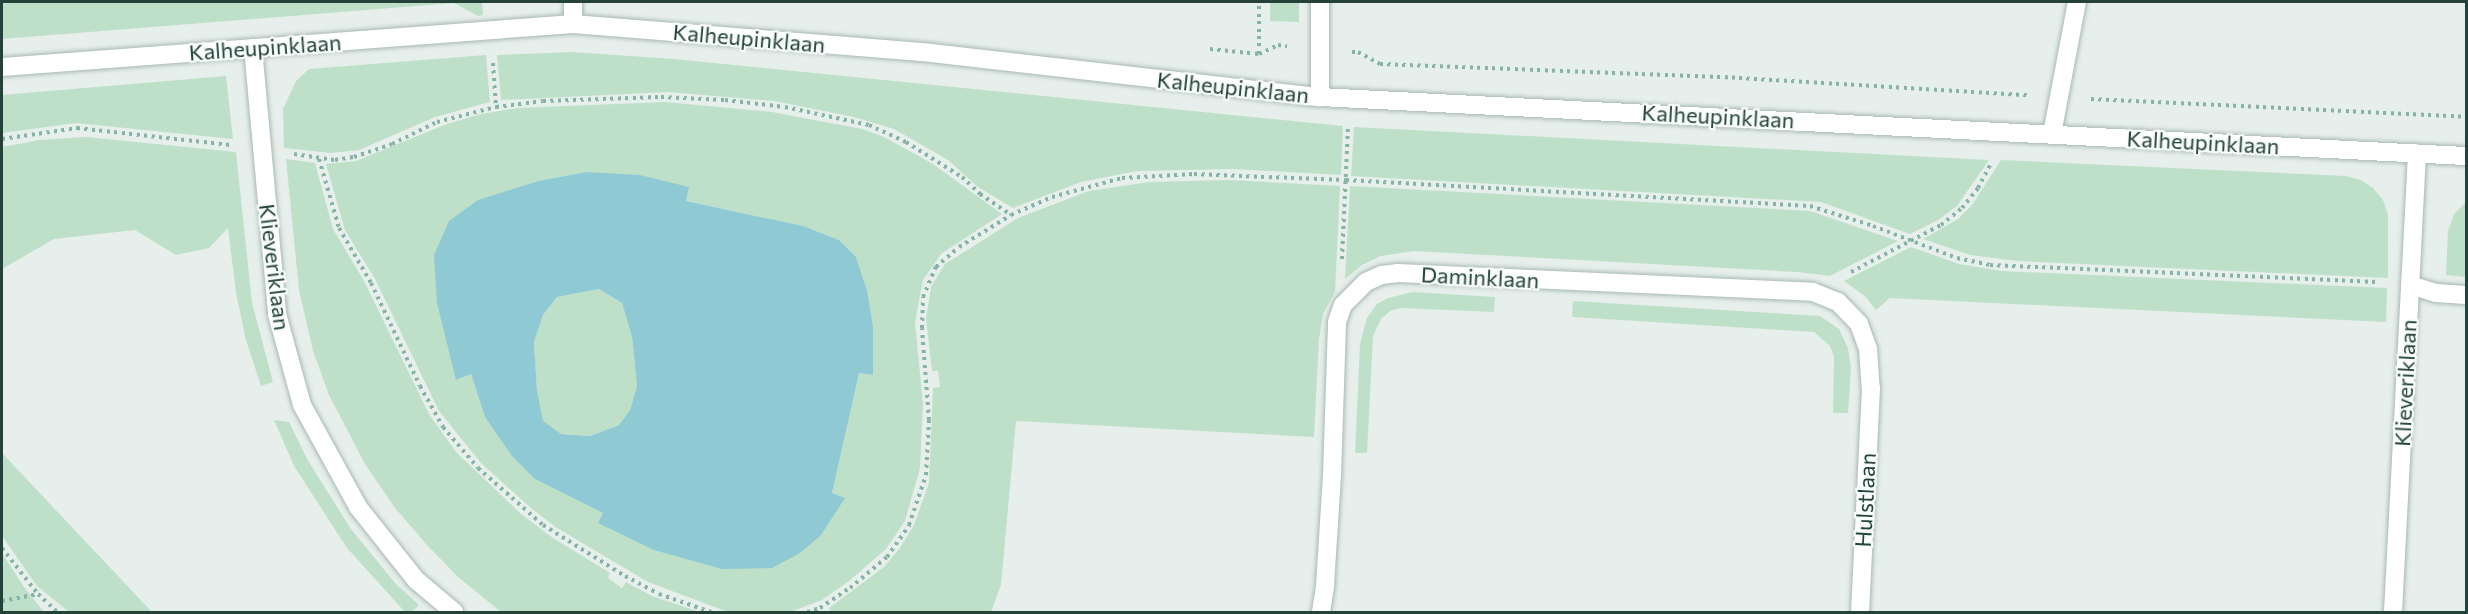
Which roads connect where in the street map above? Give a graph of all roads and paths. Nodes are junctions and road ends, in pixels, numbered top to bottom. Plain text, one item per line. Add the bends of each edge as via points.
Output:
1 (573, 2) edge
2 (1259, 2) edge
3 (1320, 2) edge
4 (2077, 2) edge
5 (573, 24) junction
6 (254, 48) junction
7 (1199, 48) dead end
8 (1320, 50) junction
9 (1258, 54) junction
10 (2, 68) edge
11 (1320, 97) junction
12 (2059, 97) junction
13 (1349, 98) junction
14 (2466, 117) edge
15 (2009, 131) junction
16 (2052, 134) junction
17 (2, 139) edge
18 (261, 149) junction
19 (2416, 154) junction
20 (2466, 156) edge
21 (320, 159) junction
22 (1346, 180) junction
23 (1011, 215) junction
24 (1910, 240) junction
25 (2410, 285) junction
26 (1813, 292) junction
27 (2466, 295) edge
28 (1343, 305) junction
29 (1871, 388) joint
30 (2, 548) edge
31 (38, 594) junction
32 (2, 601) edge
33 (57, 612) edge
34 (454, 612) edge
35 (711, 612) edge
36 (807, 612) edge
37 (1321, 612) edge
38 (1860, 612) edge
39 (2393, 612) edge

1 - 5 street
2 - 9 path
3 - 8 street
4 - 12 street
5 - 6 street, Kalheupinklaan
5 - 11 street, Kalheupinklaan via 931,53
6 - 10 street, Kalheupinklaan
6 - 18 street, Klieveriklaan
7 - 9 path
8 - 9 path via 1278,45
8 - 11 street
8 - 12 path via 1358,52 1380,64 1739,78
11 - 13 street, Kalheupinklaan
12 - 14 path
12 - 16 street
13 - 15 street, Kalheupinklaan
13 - 22 path
15 - 16 street, Kalheupinklaan
15 - 24 path via 1978,188 1962,208 1941,225
16 - 19 street, Kalheupinklaan
17 - 18 path via 77,128
18 - 21 path
18 - 34 street, Klieveriklaan via 277,314 302,405 358,507 416,580
19 - 20 street, Kalheupinklaan
19 - 25 street, Klieveriklaan
21 - 23 path via 354,157 437,122 496,107 543,101 661,97 725,100 785,107 869,125 906,142 962,177
21 - 35 path via 339,228 443,427 478,468 543,525 659,594
22 - 23 path via 1194,174 1122,178 1052,197
22 - 24 path via 1810,206
22 - 28 path
23 - 36 path via 959,247 936,267 923,297 929,420 926,475 909,525 887,557 850,588
24 - 25 path via 1957,258 2024,268
24 - 26 path
25 - 27 street via 2436,293
25 - 39 street, Klieveriklaan
26 - 28 street, Daminklaan via 1398,273 1366,282
26 - 29 street, Daminklaan via 1838,302 1859,324 1868,349
28 - 37 street via 1337,322 1331,487
29 - 38 street, Hulstlaan
30 - 31 path
31 - 32 path
31 - 33 path

